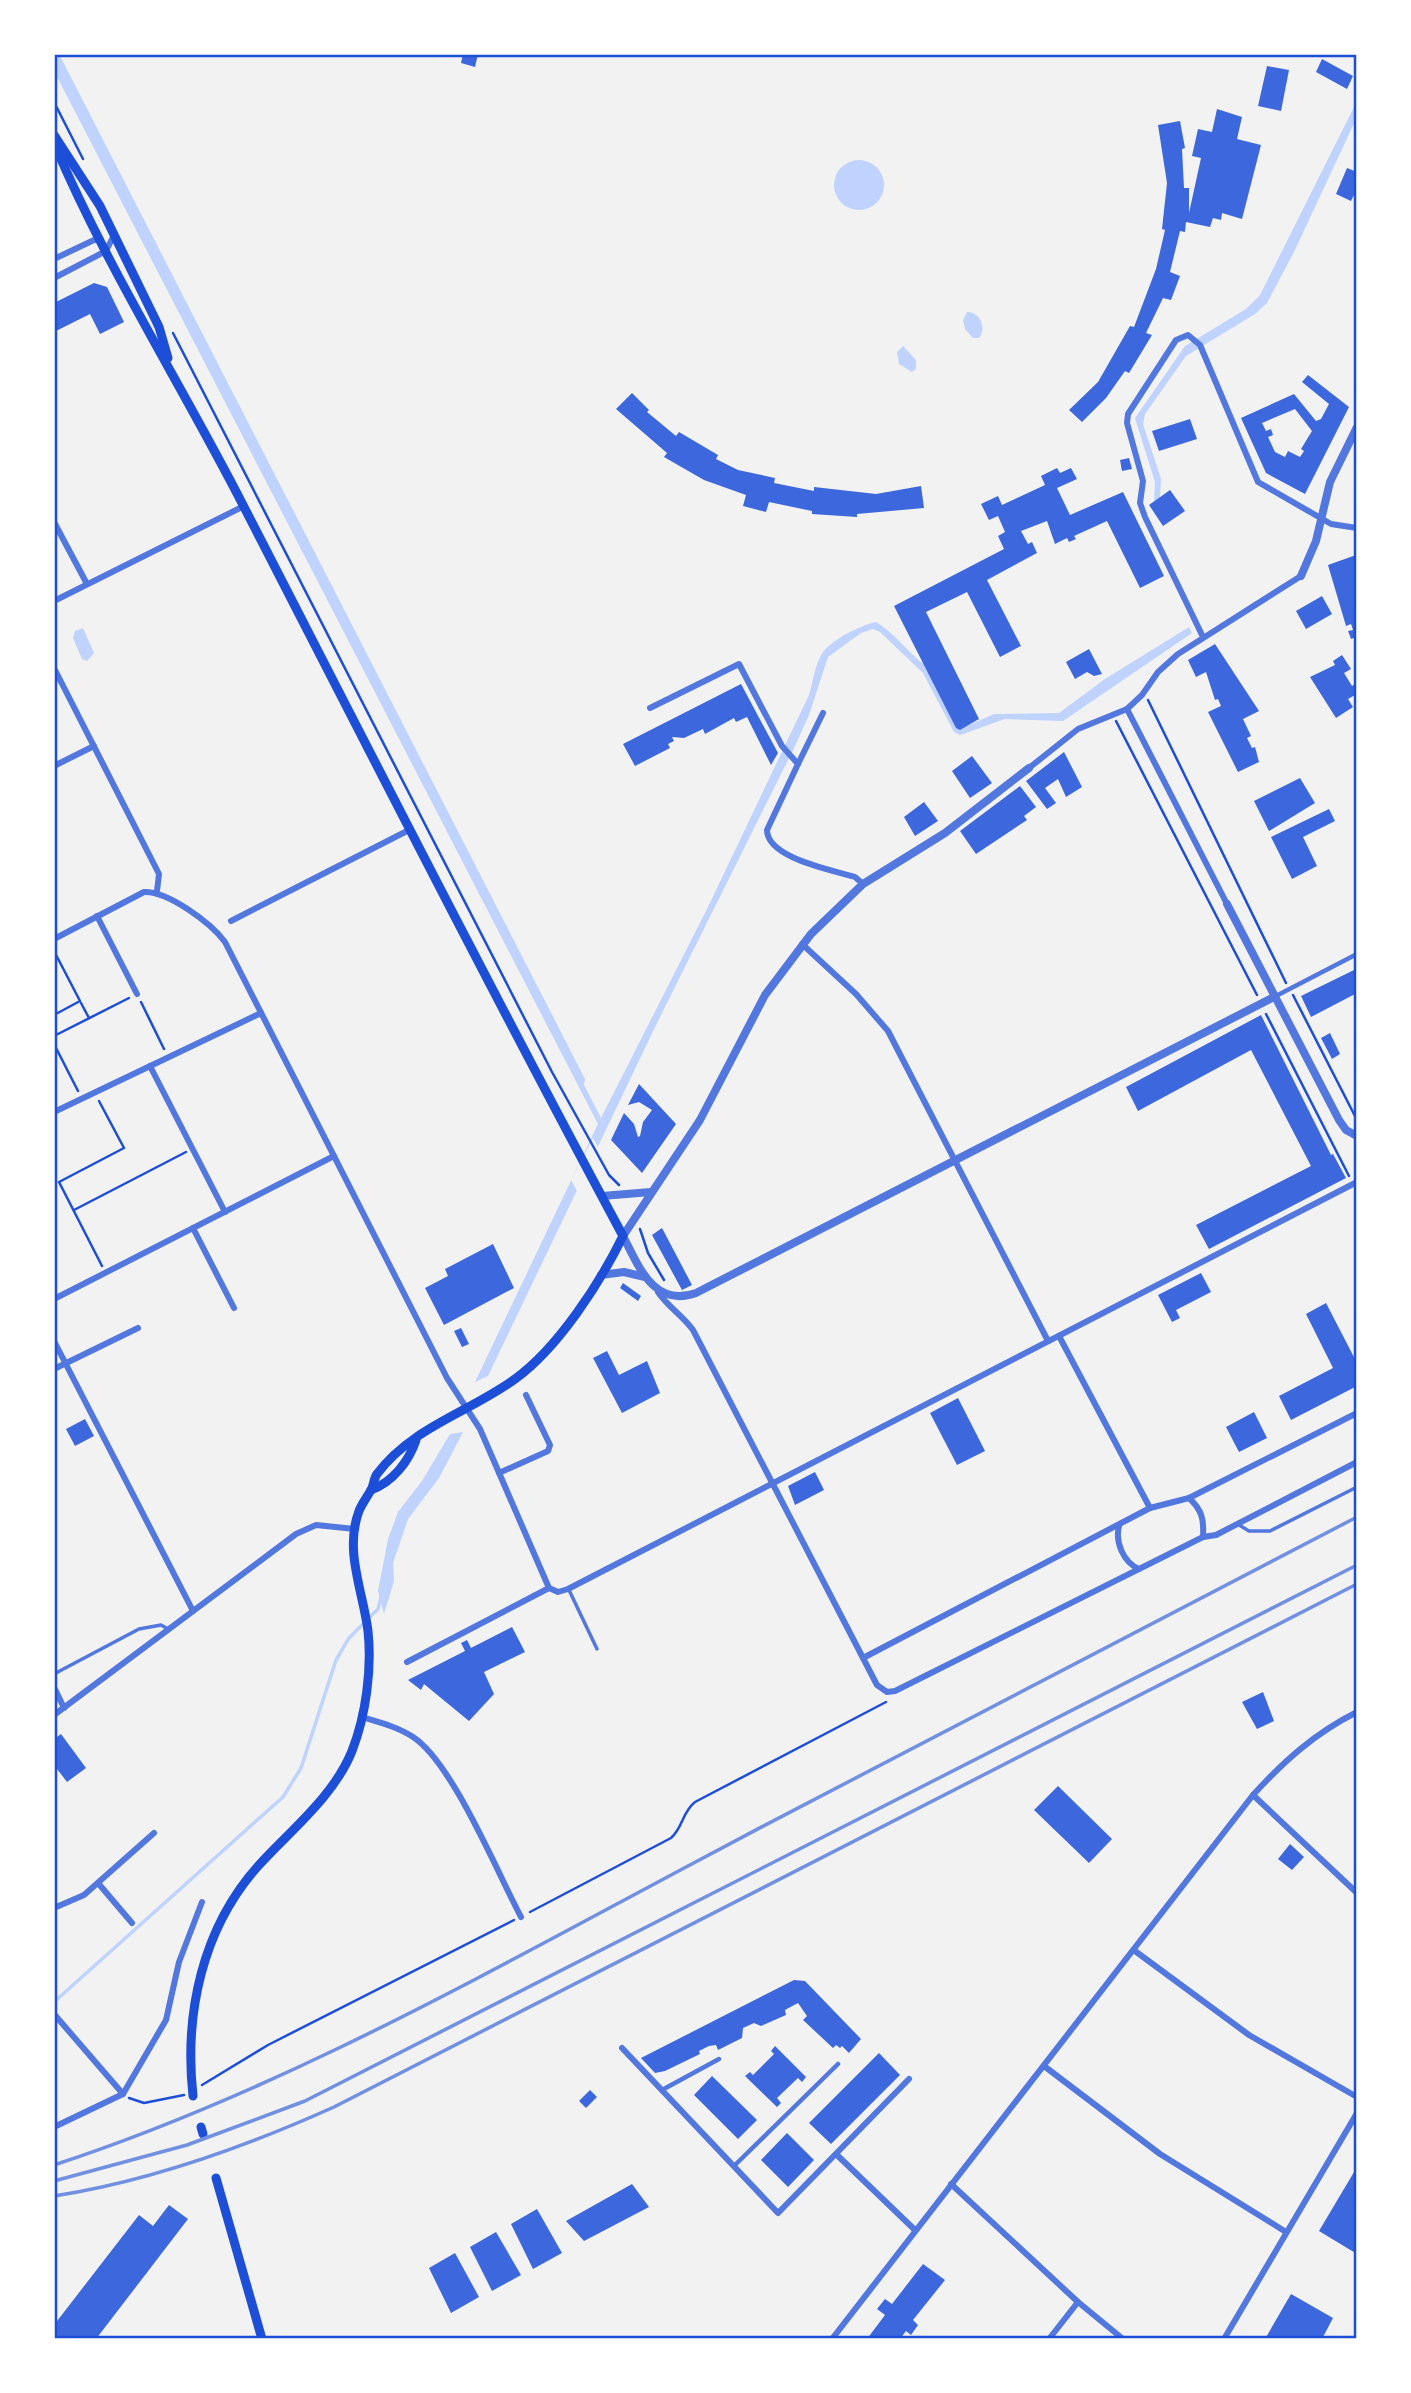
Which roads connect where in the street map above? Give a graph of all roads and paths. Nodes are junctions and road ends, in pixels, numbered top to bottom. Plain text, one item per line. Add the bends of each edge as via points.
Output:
1 (54, 103) edge
2 (54, 135) edge
3 (54, 143) edge
4 (88, 168) dead end
5 (112, 231) junction
6 (101, 240) junction
7 (109, 248) junction
8 (121, 250) junction
9 (54, 259) edge
10 (54, 278) edge
11 (169, 325) dead end
12 (170, 367) junction
13 (1357, 427) edge
14 (244, 506) junction
15 (1321, 517) junction
16 (54, 522) edge
17 (1357, 528) edge
18 (1301, 576) joint
19 (87, 584) junction
20 (54, 601) edge
21 (1203, 637) junction
22 (54, 668) edge
23 (1142, 695) junction
24 (650, 709) dead end
25 (1127, 709) junction
26 (823, 713) dead end
27 (1113, 715) junction
28 (94, 746) junction
29 (798, 764) junction
30 (54, 765) edge
31 (1029, 768) joint
32 (409, 830) junction
33 (863, 884) junction
34 (157, 891) junction
35 (1227, 904) joint
36 (97, 916) junction
37 (232, 921) dead end
38 (54, 939) edge
39 (802, 944) junction
40 (54, 951) edge
41 (1357, 954) edge
42 (1289, 988) junction
43 (137, 994) junction
44 (1274, 997) junction
45 (80, 1001) junction
46 (1261, 1004) junction
47 (261, 1013) junction
48 (54, 1014) edge
49 (89, 1018) junction
50 (54, 1036) edge
51 (54, 1044) edge
52 (169, 1057) junction
53 (150, 1066) junction
54 (94, 1092) junction
55 (82, 1098) junction
56 (54, 1112) edge
57 (1357, 1120) edge
58 (1357, 1136) edge
59 (192, 1149) junction
60 (334, 1156) junction
61 (954, 1160) junction
62 (1355, 1183) edge
63 (650, 1192) junction
64 (602, 1196) junction
65 (625, 1196) junction
66 (73, 1210) junction
67 (225, 1212) junction
68 (635, 1215) junction
69 (193, 1228) junction
70 (623, 1237) junction
71 (106, 1273) junction
72 (601, 1275) junction
73 (645, 1276) junction
74 (658, 1292) junction
75 (679, 1297) junction
76 (54, 1299) edge
77 (234, 1308) dead end
78 (138, 1328) dead end
79 (1059, 1335) junction
80 (54, 1341) edge
81 (1048, 1341) junction
82 (66, 1363) junction
83 (54, 1370) edge
84 (526, 1395) dead end
85 (465, 1407) junction
86 (1357, 1413) edge
87 (1357, 1462) edge
88 (499, 1473) junction
89 (771, 1482) junction
90 (1357, 1488) edge
91 (1189, 1497) junction
92 (1150, 1508) junction
93 (1237, 1523) junction
94 (1119, 1526) junction
95 (355, 1529) junction
96 (1203, 1537) junction
97 (1139, 1569) junction
98 (549, 1588) junction
99 (568, 1589) junction
100 (193, 1611) junction
101 (168, 1629) junction
102 (597, 1648) dead end
103 (863, 1658) junction
104 (407, 1662) dead end
105 (54, 1674) edge
106 (54, 1687) edge
107 (885, 1703) dead end
108 (64, 1708) junction
109 (1357, 1712) edge
110 (54, 1715) edge
111 (362, 1717) junction
112 (1253, 1795) junction
113 (154, 1833) dead end
114 (98, 1883) junction
115 (1357, 1893) edge
116 (202, 1902) dead end
117 (54, 1908) edge
118 (521, 1917) junction
119 (132, 1923) dead end
120 (1135, 1951) junction
121 (54, 2014) edge
122 (622, 2048) dead end
123 (719, 2059) dead end
124 (838, 2064) dead end
125 (1044, 2066) junction
126 (909, 2078) dead end
127 (209, 2081) dead end
128 (662, 2090) junction
129 (123, 2094) junction
130 (193, 2096) dead end
131 (1357, 2097) edge
132 (176, 2098) dead end
133 (1357, 2113) edge
134 (54, 2127) edge
135 (837, 2155) junction
136 (734, 2166) junction
137 (216, 2178) dead end
138 (951, 2184) junction
139 (915, 2230) junction
140 (1286, 2232) junction
141 (1078, 2302) junction
142 (262, 2339) edge
143 (832, 2339) edge
144 (1049, 2339) edge
145 (1123, 2339) edge
146 (1224, 2339) edge

1 - 4 path
2 - 5 main road
3 - 6 main road
5 - 7 street
5 - 8 main road
6 - 7 main road
6 - 9 street
7 - 8 street
7 - 10 street
7 - 12 main road
8 - 12 main road via 159,327
11 - 65 path via 590,1143
12 - 14 main road
13 - 15 street via 1330,482
14 - 19 street
14 - 32 main road
15 - 17 street via 1331,524
15 - 18 street
15 - 21 street via 1253,477 1197,342 1188,335 1176,340 1131,406 1127,423 1143,481 1140,503
16 - 19 street
18 - 21 street
19 - 20 street
21 - 23 street via 1164,666
22 - 28 street
23 - 25 street
23 - 42 path
24 - 29 street via 739,664 782,746
25 - 27 street
25 - 35 street
26 - 29 street
27 - 31 street via 1078,729
27 - 46 path
28 - 30 street
28 - 34 street via 159,874
29 - 33 street via 769,825 769,842 780,852 855,877
31 - 33 street via 945,833
32 - 37 street
32 - 64 main road
33 - 39 street
34 - 36 street via 144,892
34 - 47 street via 214,928
35 - 44 street
36 - 38 street
36 - 43 street
39 - 61 street via 888,1031
39 - 63 street via 765,995 710,1103
40 - 45 path
41 - 42 street
42 - 44 street
42 - 57 path
43 - 49 path
43 - 52 path
44 - 46 street
44 - 58 street via 1342,1125
45 - 48 path
45 - 49 path
46 - 61 street
46 - 62 path
47 - 52 street
47 - 60 street
49 - 50 path
51 - 55 path
52 - 53 street
53 - 54 street
53 - 59 street
54 - 55 street
54 - 66 path via 124,1148 59,1182
55 - 56 street
59 - 66 path
59 - 67 street
60 - 67 street
60 - 85 street
61 - 75 street via 696,1293
61 - 81 street
62 - 79 street
63 - 65 street
63 - 68 street
64 - 65 street
64 - 70 main road
66 - 71 path
67 - 69 street
68 - 70 street
68 - 75 path via 648,1253
69 - 71 street
69 - 77 street
70 - 72 main road
70 - 73 street
71 - 76 street
72 - 73 street via 624,1272
72 - 85 main road via 537,1360 502,1388
73 - 74 street
74 - 75 street
74 - 89 street via 692,1330
78 - 82 street
79 - 81 street
79 - 92 street
80 - 82 street
81 - 89 street
82 - 83 street
82 - 100 street
84 - 88 street via 550,1445 548,1451
85 - 88 street
85 - 95 main road via 406,1444 375,1476
86 - 91 street
87 - 93 street
88 - 98 street
89 - 99 street
89 - 103 street
90 - 93 lane via 1270,1531 1249,1531
91 - 92 street
91 - 96 street via 1203,1517
92 - 94 street
93 - 96 street
94 - 97 street via 1117,1535 1126,1560
94 - 103 street
95 - 100 street via 309,1527
95 - 111 main road via 354,1558 368,1632
96 - 97 street
97 - 103 street via 895,1691 877,1685
98 - 99 street via 558,1592
98 - 104 street
99 - 102 lane
100 - 101 street
101 - 105 lane via 162,1625 139,1629
101 - 108 street
106 - 108 street
107 - 118 path via 695,1802 671,1838
108 - 110 street
109 - 112 street via 1314,1736
111 - 118 street via 404,1731 431,1752
111 - 130 main road via 352,1751 332,1786 239,1891 202,1964 191,2024
112 - 115 street
112 - 120 street
113 - 114 street
114 - 117 street via 84,1895
114 - 119 street
116 - 129 street via 178,1962 166,2020
118 - 127 path via 268,2045
120 - 125 street
120 - 131 street via 1249,2035
121 - 129 street
122 - 128 street
123 - 128 street
124 - 136 street
125 - 138 street
125 - 140 street via 1160,2154
126 - 135 street
128 - 136 street
129 - 132 path via 144,2103
129 - 134 street
133 - 140 street
135 - 136 street via 778,2213
135 - 139 street
137 - 142 main road
138 - 139 street
138 - 141 street
139 - 143 street
140 - 146 street
141 - 144 street
141 - 145 street

